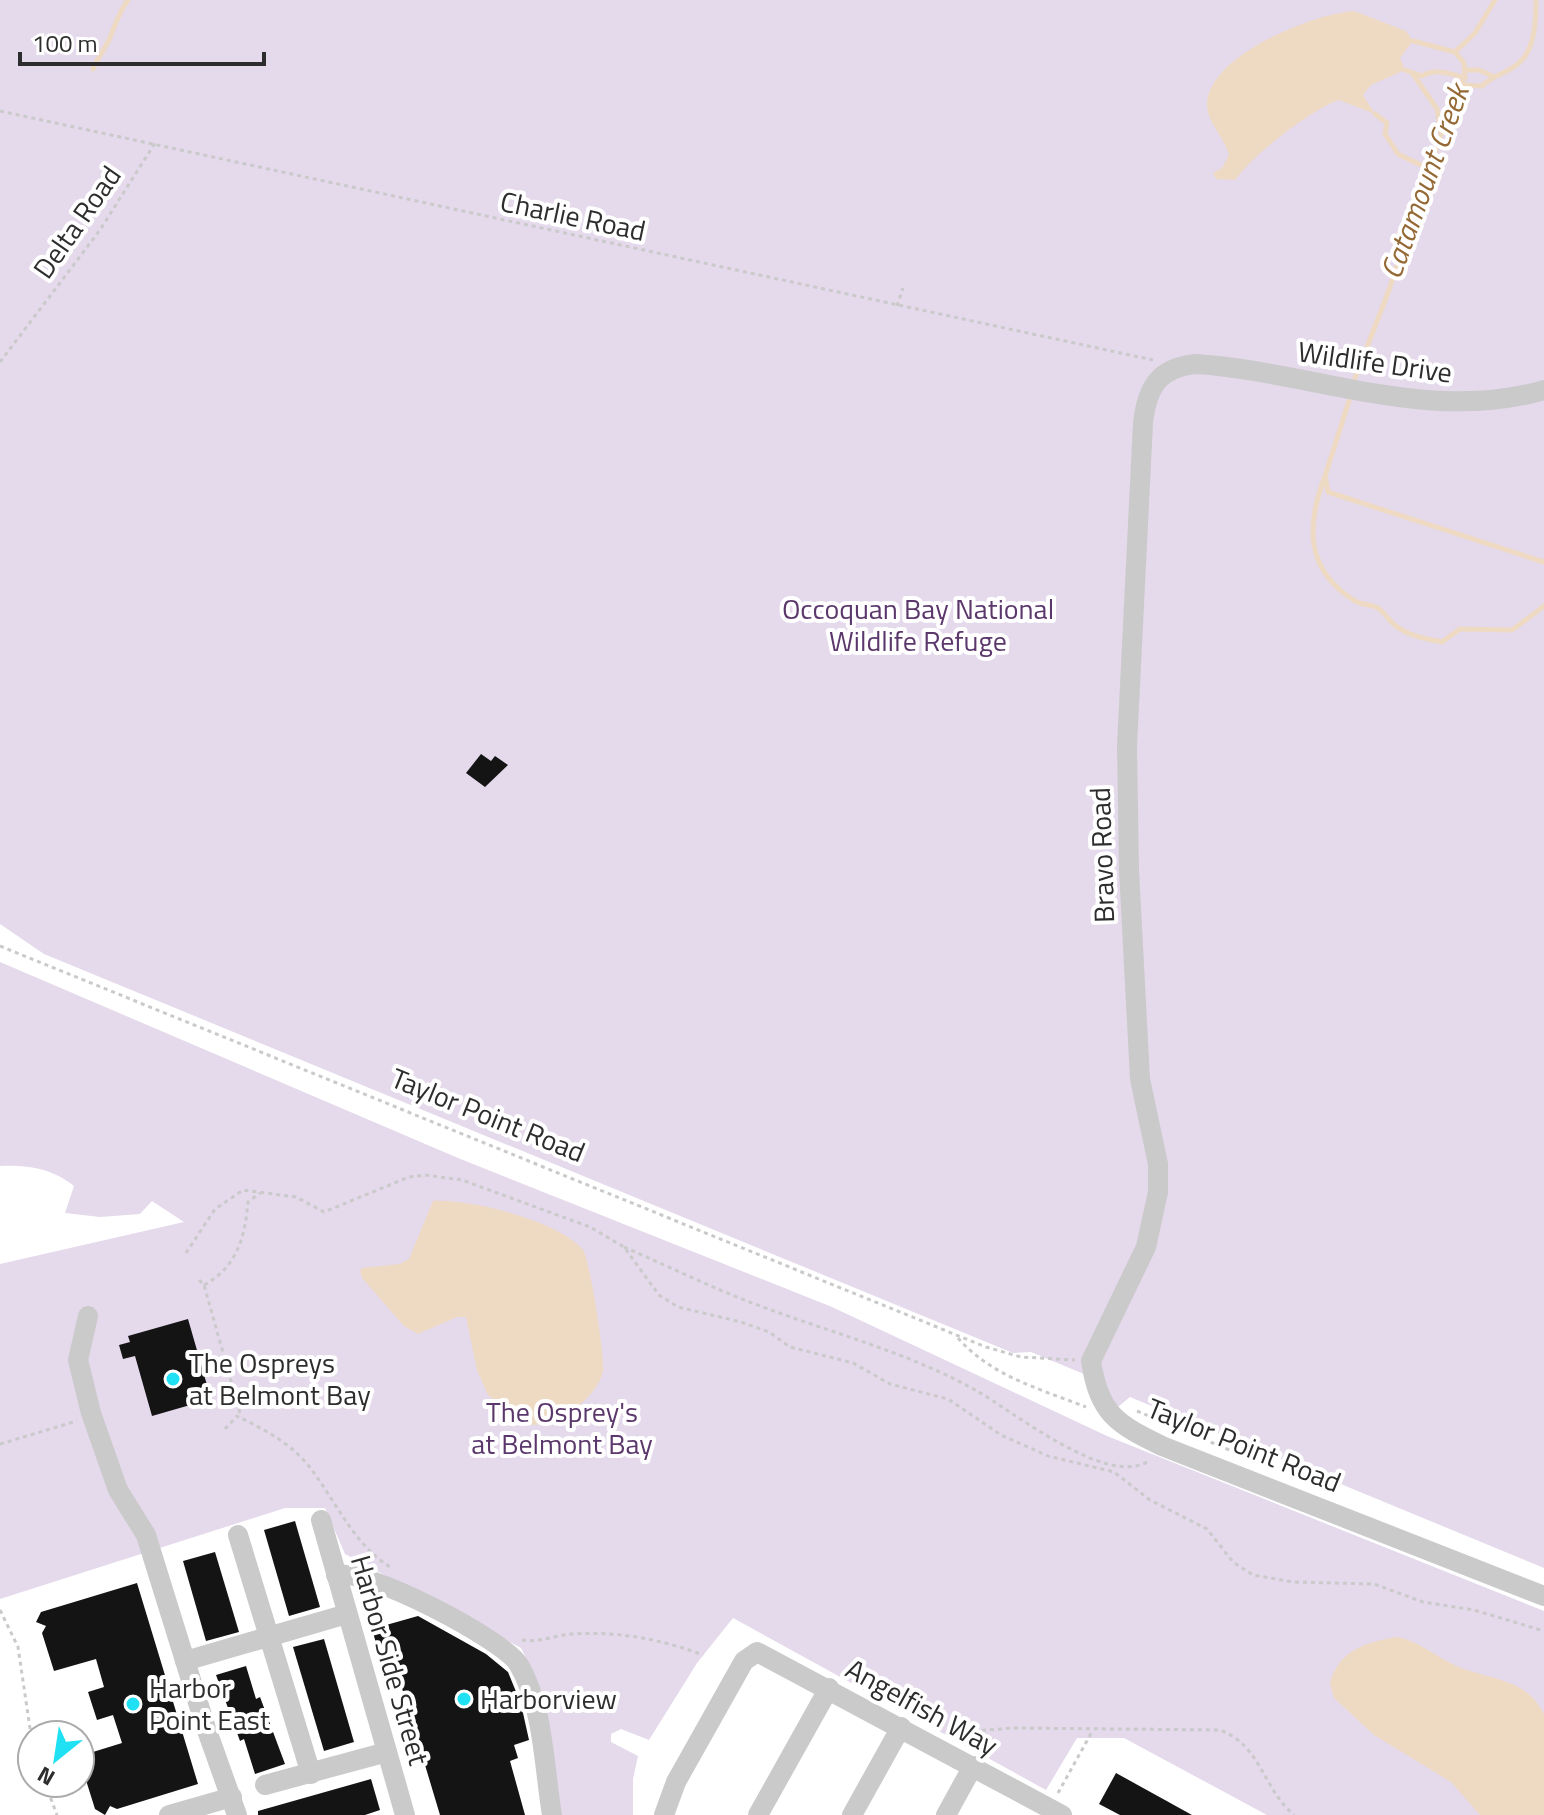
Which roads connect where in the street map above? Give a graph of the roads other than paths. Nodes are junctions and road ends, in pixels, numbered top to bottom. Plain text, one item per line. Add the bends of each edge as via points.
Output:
1 (1197, 364) joint
2 (1544, 390) edge
3 (88, 1316) dead end
4 (1091, 1361) joint
5 (321, 1520) dead end
6 (238, 1535) dead end
7 (336, 1575) junction
8 (1544, 1596) edge
9 (347, 1614) junction
10 (269, 1637) junction
11 (185, 1661) junction
12 (829, 1688) junction
13 (901, 1727) junction
14 (387, 1752) junction
15 (973, 1766) junction
16 (311, 1774) junction
17 (265, 1785) dead end
18 (234, 1806) edge
19 (1054, 1808) edge
20 (169, 1815) edge
21 (405, 1815) edge
22 (552, 1815) edge
23 (664, 1815) edge
24 (758, 1815) edge
25 (852, 1815) edge
26 (946, 1815) edge

1 - 2 street, Wildlife Drive via 1454,403 1513,399
1 - 4 street, Bravo Road via 1163,373 1145,402 1128,722 1140,1079 1158,1164 1158,1192 1138,1268
3 - 11 street via 78,1360 93,1416 118,1490 146,1535
4 - 8 street, Taylor Point Road via 1097,1388 1112,1417 1124,1427
5 - 7 street, Harbor Side Street
6 - 10 street
7 - 9 street, Harbor Side Street
7 - 22 street via 350,1573 397,1589 513,1657 526,1679 537,1722
9 - 10 street
9 - 14 street, Harbor Side Street
10 - 11 street
10 - 16 street
11 - 18 street
12 - 13 street, Angelfish Way
12 - 23 street, Angelfish Way via 754,1652 688,1758
12 - 24 street
13 - 15 street, Angelfish Way
13 - 25 street
14 - 16 street
14 - 21 street, Harbor Side Street
15 - 19 street, Angelfish Way
15 - 26 street
16 - 17 street
18 - 20 street

